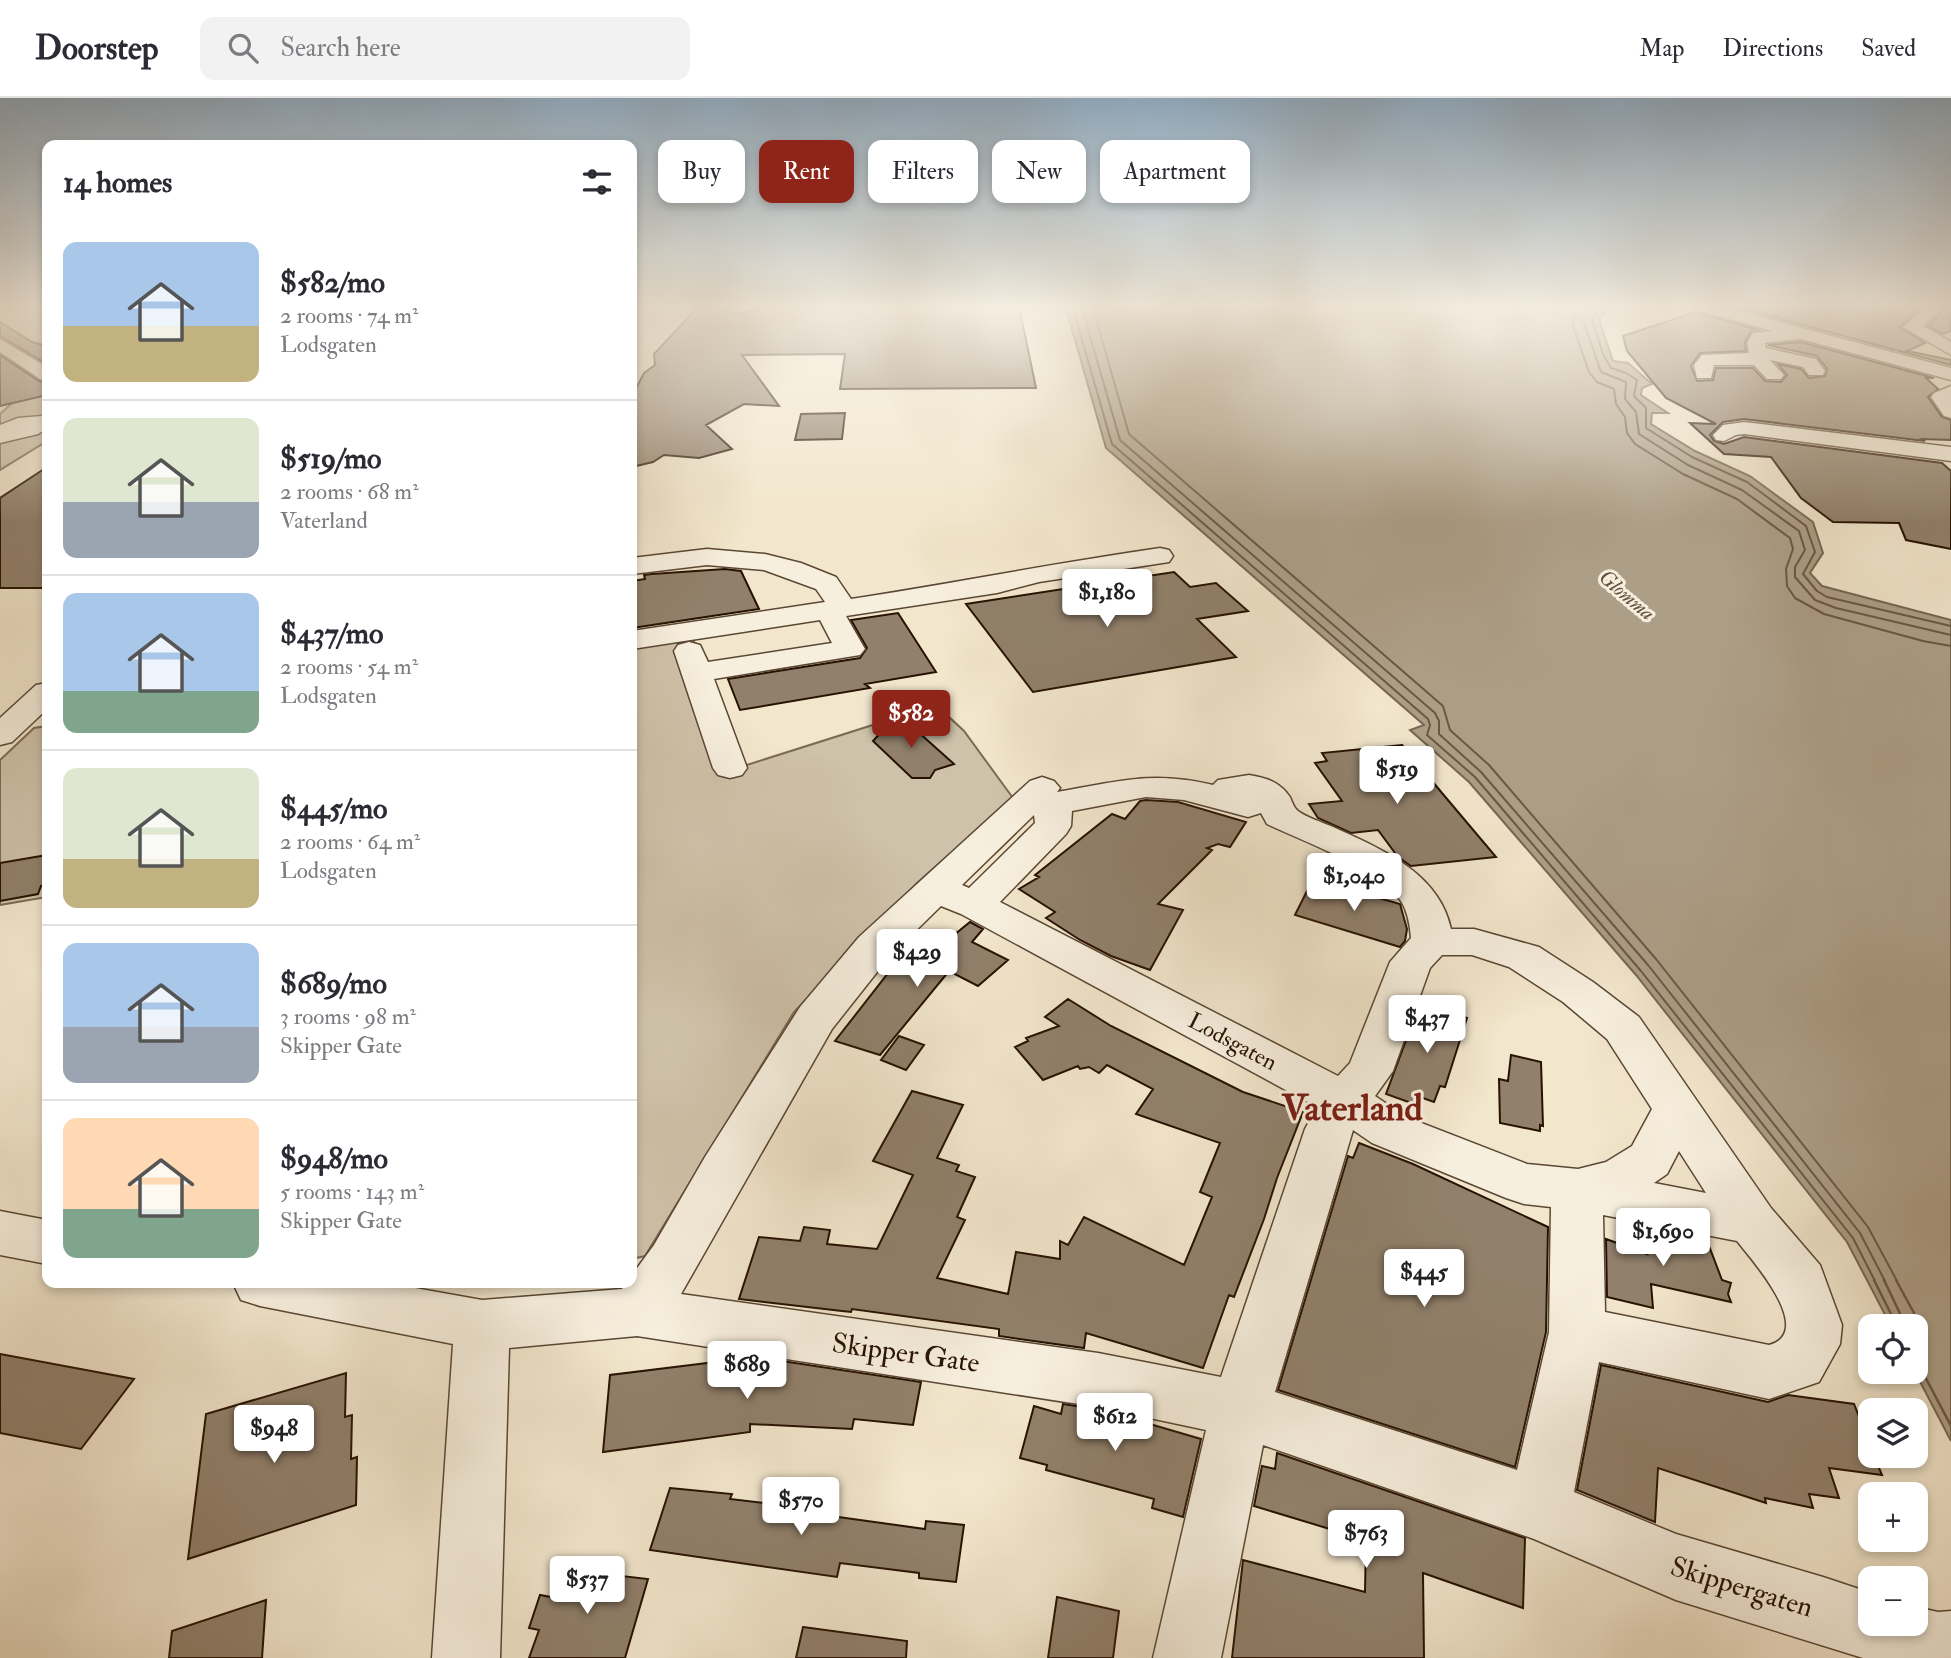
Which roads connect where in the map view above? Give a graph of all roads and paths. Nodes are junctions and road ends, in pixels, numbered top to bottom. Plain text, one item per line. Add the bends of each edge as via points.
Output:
1 (1951, 393) edge
2 (1951, 412) edge
3 (1724, 435) dead end
4 (1951, 454) edge
5 (1160, 556) dead end
6 (637, 563) edge
7 (836, 609) junction
8 (683, 632) junction
9 (637, 639) edge
10 (697, 673) junction
11 (42, 697) edge
12 (42, 728) edge
13 (1, 734) edge
14 (730, 768) dead end
15 (1041, 799) junction
16 (933, 888) junction
17 (975, 905) junction
18 (1431, 942) junction
19 (1344, 1100) junction
20 (1675, 1110) junction
21 (1577, 1189) junction
22 (1753, 1223) junction
23 (0, 1233) edge
24 (42, 1241) edge
25 (286, 1288) edge
26 (637, 1312) junction
27 (482, 1325) junction
28 (1577, 1332) junction
29 (1240, 1409) junction
30 (1539, 1509) junction
31 (1951, 1644) edge
32 (466, 1658) edge
33 (1187, 1658) edge

1 - 2 street via 1941,397
3 - 4 street via 1730,429 1744,428
5 - 7 street
6 - 7 street via 707,557 765,562 826,583
7 - 8 street
7 - 10 street via 850,649
8 - 9 street
8 - 10 street
10 - 14 street
11 - 13 street
12 - 13 street
15 - 16 street
15 - 17 street via 1052,826
15 - 18 street via 1148,787 1265,790 1276,799 1280,816 1409,886 1432,926
16 - 17 street, Lodsgaten
16 - 26 street via 874,947 816,1018 673,1261
17 - 19 street, Lodsgaten
18 - 19 street via 1411,962 1370,1071
18 - 20 street via 1474,942 1524,957 1578,992 1623,1028
19 - 21 street, Lodsgaten via 1389,1130 1524,1184
19 - 29 street via 1329,1129
20 - 21 street via 1650,1160 1619,1180
20 - 22 street
21 - 22 street
21 - 28 street
22 - 28 street via 1801,1282 1814,1325 1812,1344 1799,1363 1769,1372
23 - 24 street
25 - 27 street, Skipper Gate
26 - 27 street, Skipper Gate
26 - 29 street, Skipper Gate via 1098,1380
27 - 32 street
28 - 30 street
29 - 30 street, Skipper Gate
29 - 33 street
30 - 31 street, Skippergaten via 1676,1567 1899,1637 1937,1646

